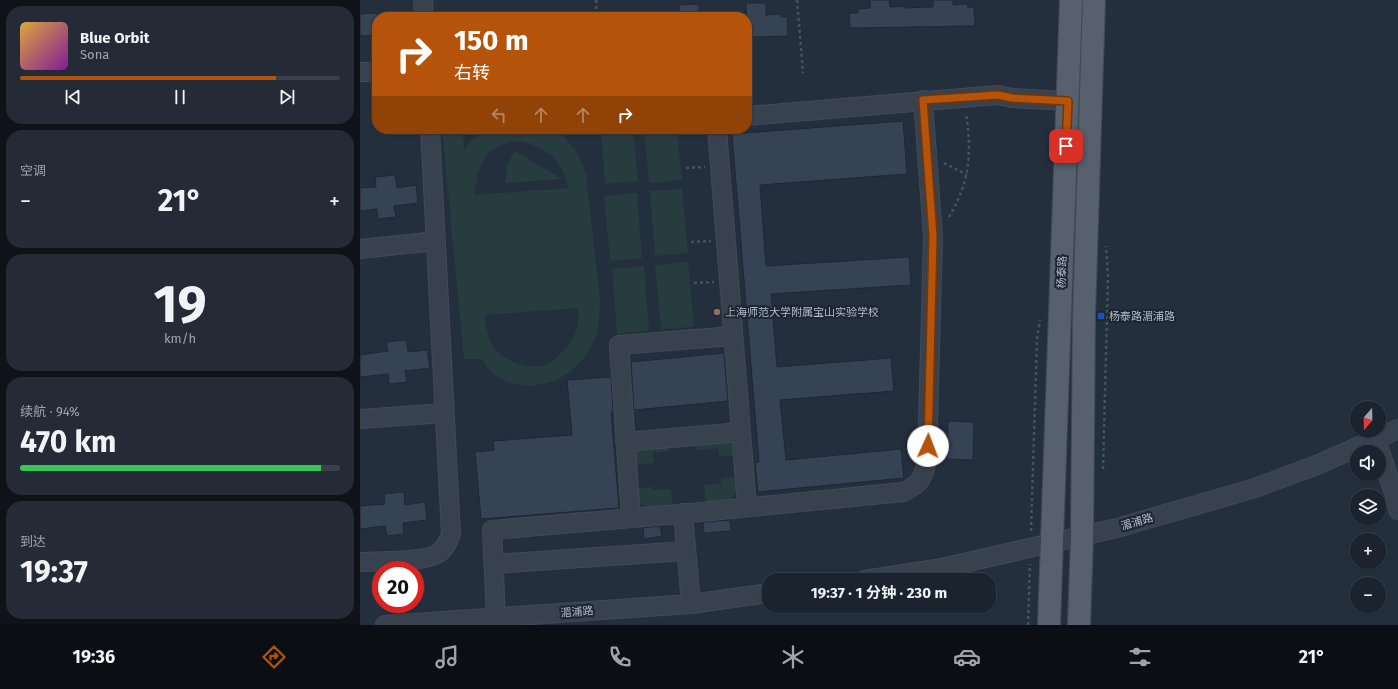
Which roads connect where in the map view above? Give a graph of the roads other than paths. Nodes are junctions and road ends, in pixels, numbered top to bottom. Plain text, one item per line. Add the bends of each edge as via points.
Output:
1 (423, 0) edge
2 (1071, 0) edge
3 (1094, 0) edge
4 (424, 12) edge
5 (360, 72) edge
6 (372, 72) edge
7 (923, 100) junction
8 (1068, 101) junction
9 (752, 116) edge
10 (430, 134) edge
11 (717, 134) edge
12 (436, 241) junction
13 (360, 249) edge
14 (733, 336) junction
15 (444, 413) junction
16 (360, 419) edge
17 (1398, 429) edge
18 (740, 432) junction
19 (1376, 440) junction
20 (625, 442) junction
21 (746, 507) junction
22 (1398, 510) edge
23 (683, 514) junction
24 (631, 518) junction
25 (1082, 537) junction
26 (1040, 546) junction
27 (686, 551) junction
28 (360, 562) edge
29 (494, 564) junction
30 (910, 573) edge
31 (762, 594) edge
32 (691, 604) junction
33 (496, 618) junction
34 (385, 625) edge
35 (1049, 625) edge
36 (1079, 625) edge

1 - 4 street
2 - 8 main road, 杨泰路
3 - 25 main road, 杨泰路 via 1084,316
5 - 6 street
7 - 8 street via 998,95
7 - 9 street
7 - 21 street via 933,236 927,461 924,474 916,486 903,492
8 - 26 main road, 杨泰路
10 - 12 street
11 - 14 street
12 - 13 street
12 - 15 street
14 - 18 street
14 - 20 street via 618,345
15 - 16 street
15 - 28 street via 451,534 446,545 437,554 425,558
17 - 19 street, 湄浦路
18 - 20 street
18 - 21 street
19 - 22 street
19 - 25 street, 湄浦路 via 1255,488
20 - 24 street
21 - 23 street
23 - 24 street
23 - 27 street
24 - 29 street via 492,530
25 - 26 street, 湄浦路
25 - 36 main road, 杨泰路
26 - 30 street, 湄浦路
26 - 35 main road, 杨泰路
27 - 29 street
27 - 32 street
29 - 33 street
31 - 32 street, 湄浦路
32 - 33 street, 湄浦路
33 - 34 street, 湄浦路

